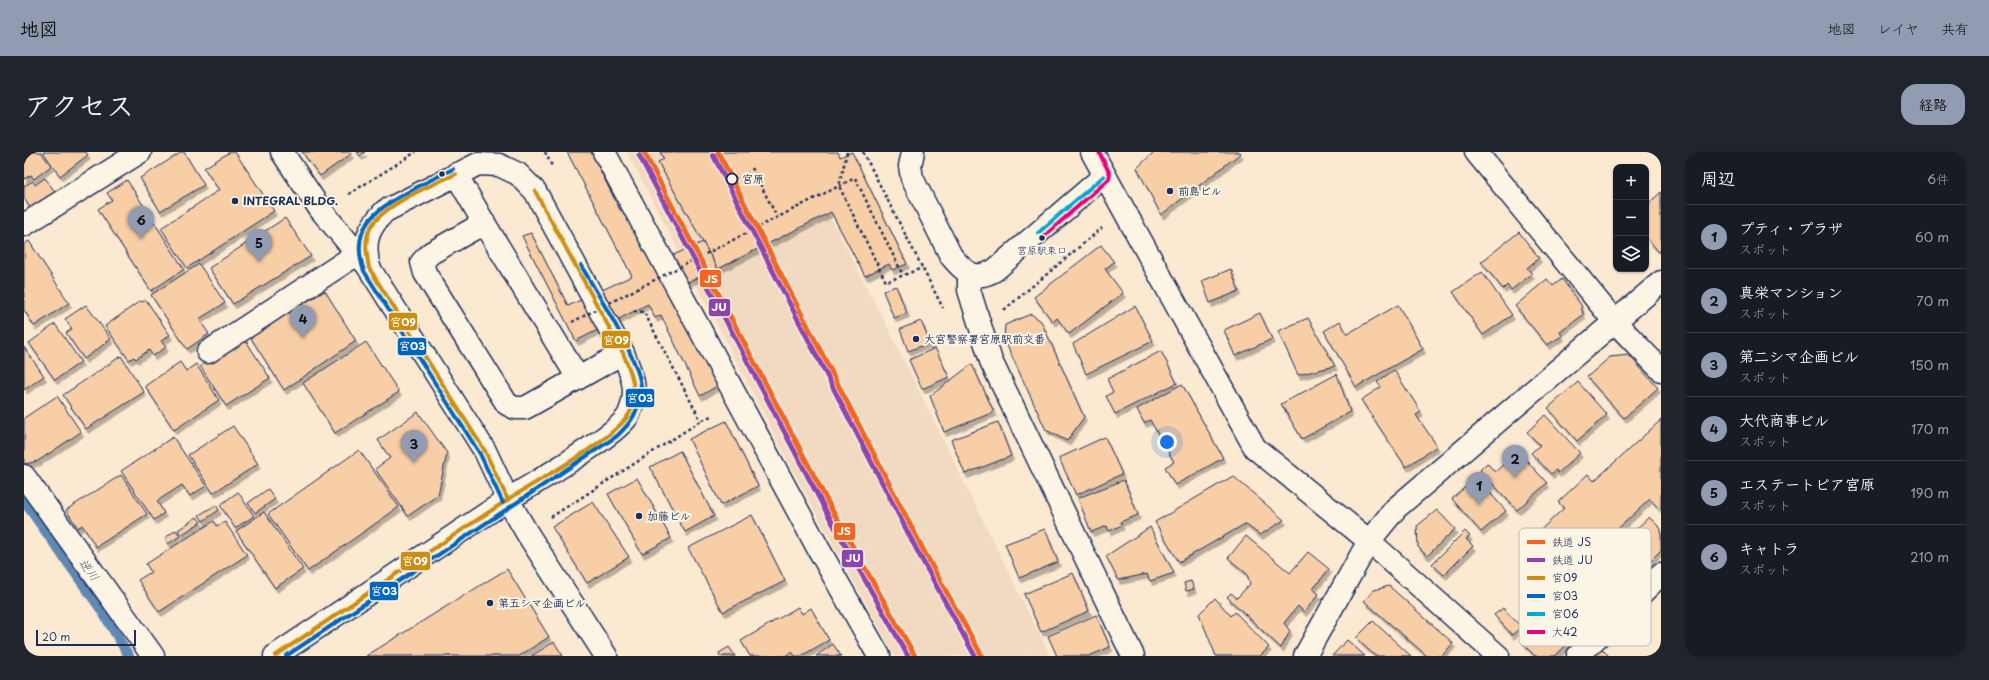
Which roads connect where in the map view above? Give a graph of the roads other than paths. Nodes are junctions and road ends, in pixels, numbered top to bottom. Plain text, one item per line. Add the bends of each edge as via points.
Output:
1 (140, 152) edge
2 (282, 152) edge
3 (604, 152) edge
4 (913, 152) edge
5 (1092, 152) edge
6 (1476, 152) edge
7 (456, 174) junction
8 (1104, 176) junction
9 (373, 222) junction
10 (484, 223) junction
11 (24, 225) edge
12 (334, 227) junction
13 (363, 261) junction
14 (969, 274) junction
15 (1661, 282) edge
16 (1615, 322) junction
17 (208, 352) dead end
18 (623, 353) junction
19 (1661, 370) edge
20 (578, 378) junction
21 (24, 476) edge
22 (508, 500) junction
23 (1369, 541) junction
24 (1661, 574) edge
25 (1651, 584) edge
26 (1588, 646) edge
27 (153, 656) edge
28 (274, 656) edge
29 (606, 656) edge
30 (879, 656) edge
31 (1133, 656) edge
32 (1305, 656) edge
33 (1498, 656) edge
34 (1578, 656) edge

1 - 11 street
2 - 12 street
3 - 30 street
4 - 14 street via 910,166 912,178 951,256
5 - 8 street
6 - 16 street
7 - 9 street via 385,211
7 - 10 street
7 - 18 street via 478,164 499,165 518,174 535,190
8 - 14 street via 995,270 987,275
8 - 23 street via 1255,448
9 - 12 street via 355,227
9 - 13 street
10 - 20 street
10 - 20 street via 432,253 422,262 425,273 507,404 515,408 525,408
12 - 13 street
13 - 17 street
13 - 22 street via 485,451
14 - 31 street via 969,290 991,361
15 - 16 street
16 - 19 street
16 - 23 street via 1396,508
18 - 20 street
18 - 22 street via 636,390 629,415 614,431
21 - 27 street
22 - 28 street
22 - 29 street
23 - 32 street
23 - 33 street
24 - 25 street
26 - 34 street

